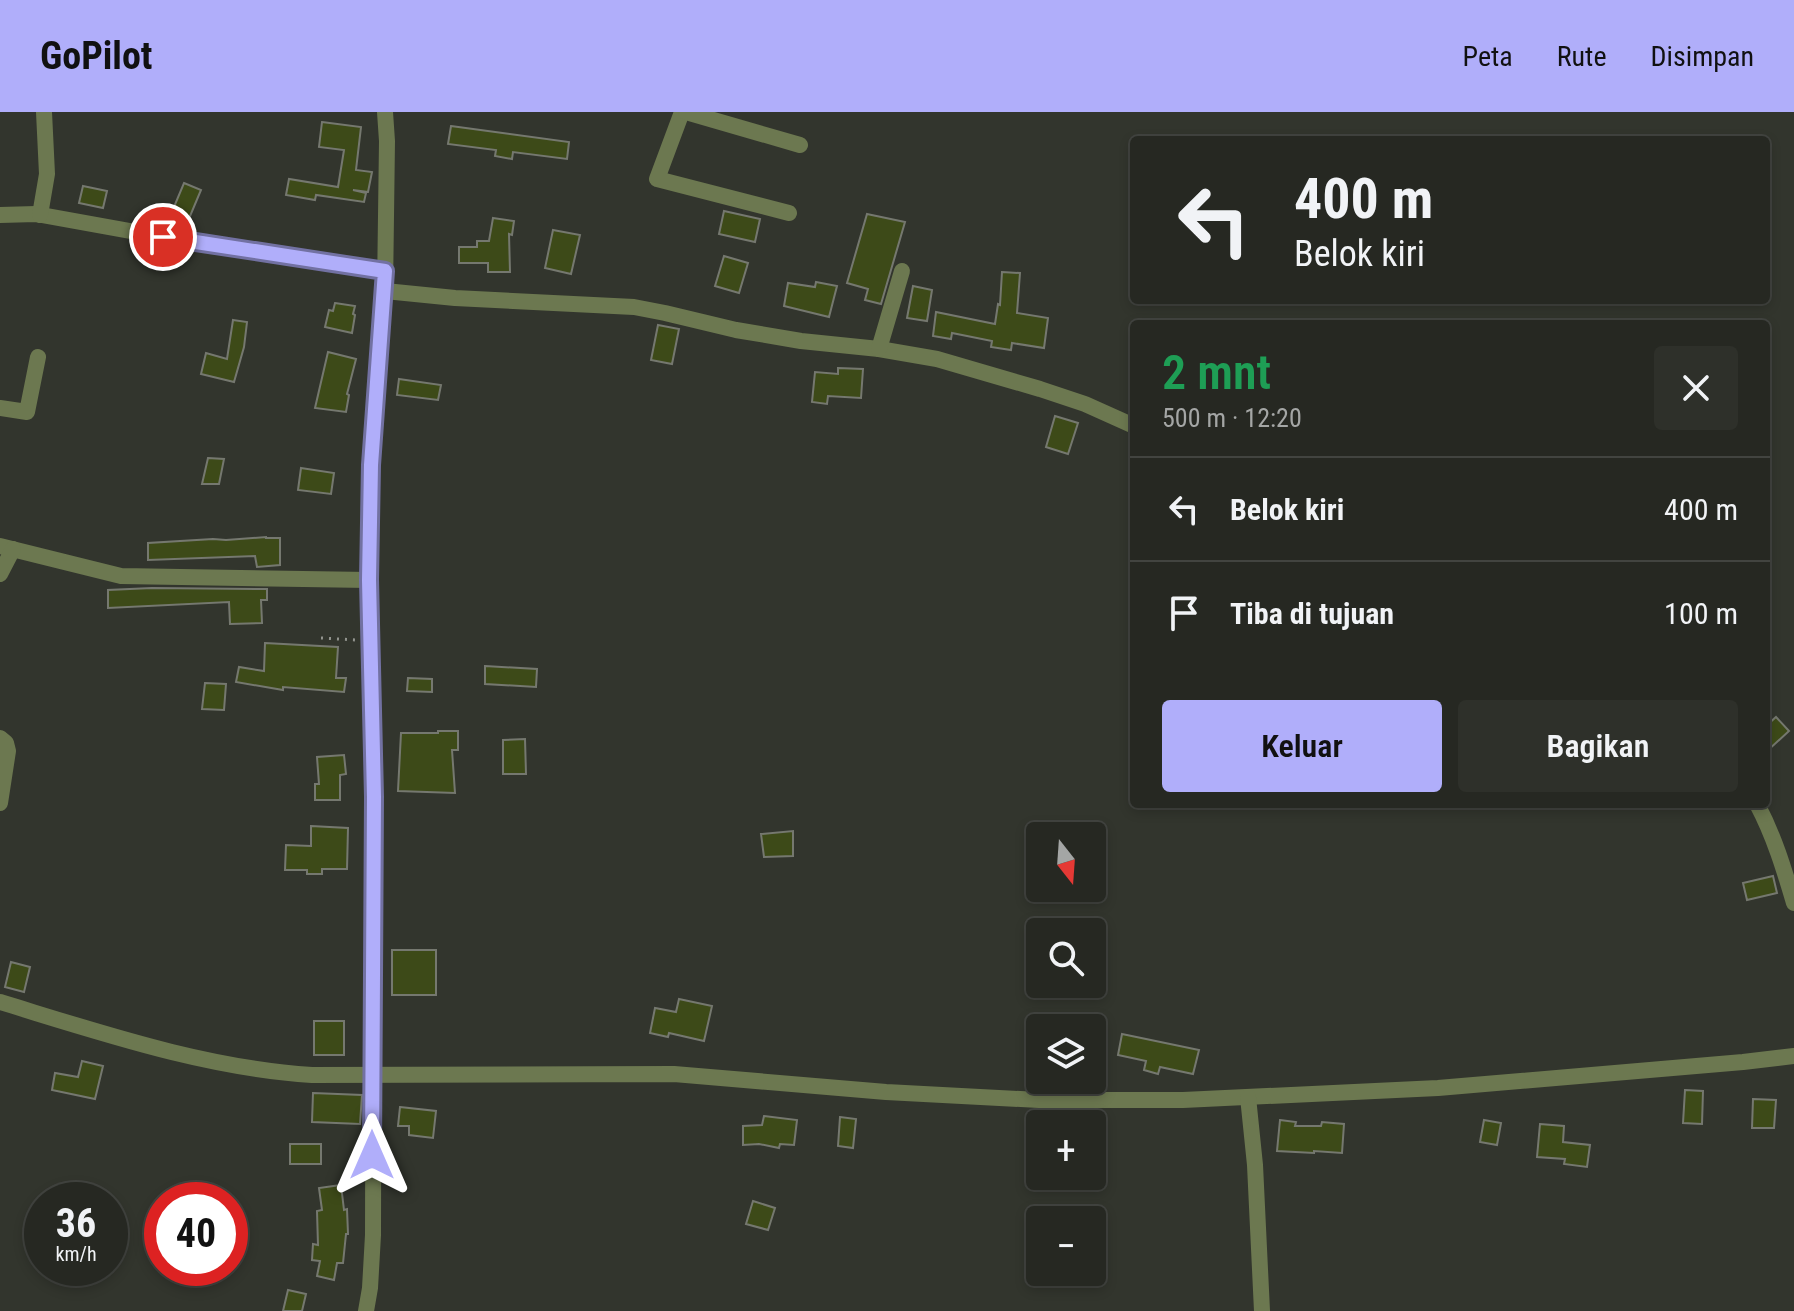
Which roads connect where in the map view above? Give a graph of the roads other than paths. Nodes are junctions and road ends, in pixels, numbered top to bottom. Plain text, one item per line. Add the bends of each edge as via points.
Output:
1 (44, 112) edge
2 (385, 112) edge
3 (684, 112) edge
4 (800, 145) dead end
5 (789, 213) dead end
6 (0, 215) edge
7 (40, 215) junction
8 (385, 271) junction
9 (902, 271) dead end
10 (385, 291) junction
11 (879, 349) junction
12 (38, 357) dead end
13 (0, 408) edge
14 (1130, 424) edge
15 (6, 548) edge
16 (0, 574) edge
17 (369, 580) junction
18 (0, 738) edge
19 (0, 803) edge
20 (1759, 808) edge
21 (1794, 903) edge
22 (0, 1002) edge
23 (1794, 1056) edge
24 (372, 1075) junction
25 (1248, 1097) junction
26 (366, 1311) edge
27 (1262, 1311) edge

1 - 7 street via 47,174
2 - 8 street
3 - 4 street
3 - 5 street via 657,179
6 - 7 street
7 - 8 street
8 - 10 street
9 - 11 street
10 - 11 street via 634,307 736,330
10 - 17 street via 371,465
11 - 14 street via 937,359 1040,389
12 - 13 street via 27,412
15 - 16 street
15 - 17 street via 121,576
17 - 24 street
18 - 19 street via 8,760
20 - 21 street
22 - 24 street via 177,1055 275,1072
23 - 25 street via 1438,1088
24 - 25 street via 674,1074 1039,1100
24 - 26 street via 373,1235
25 - 27 street

